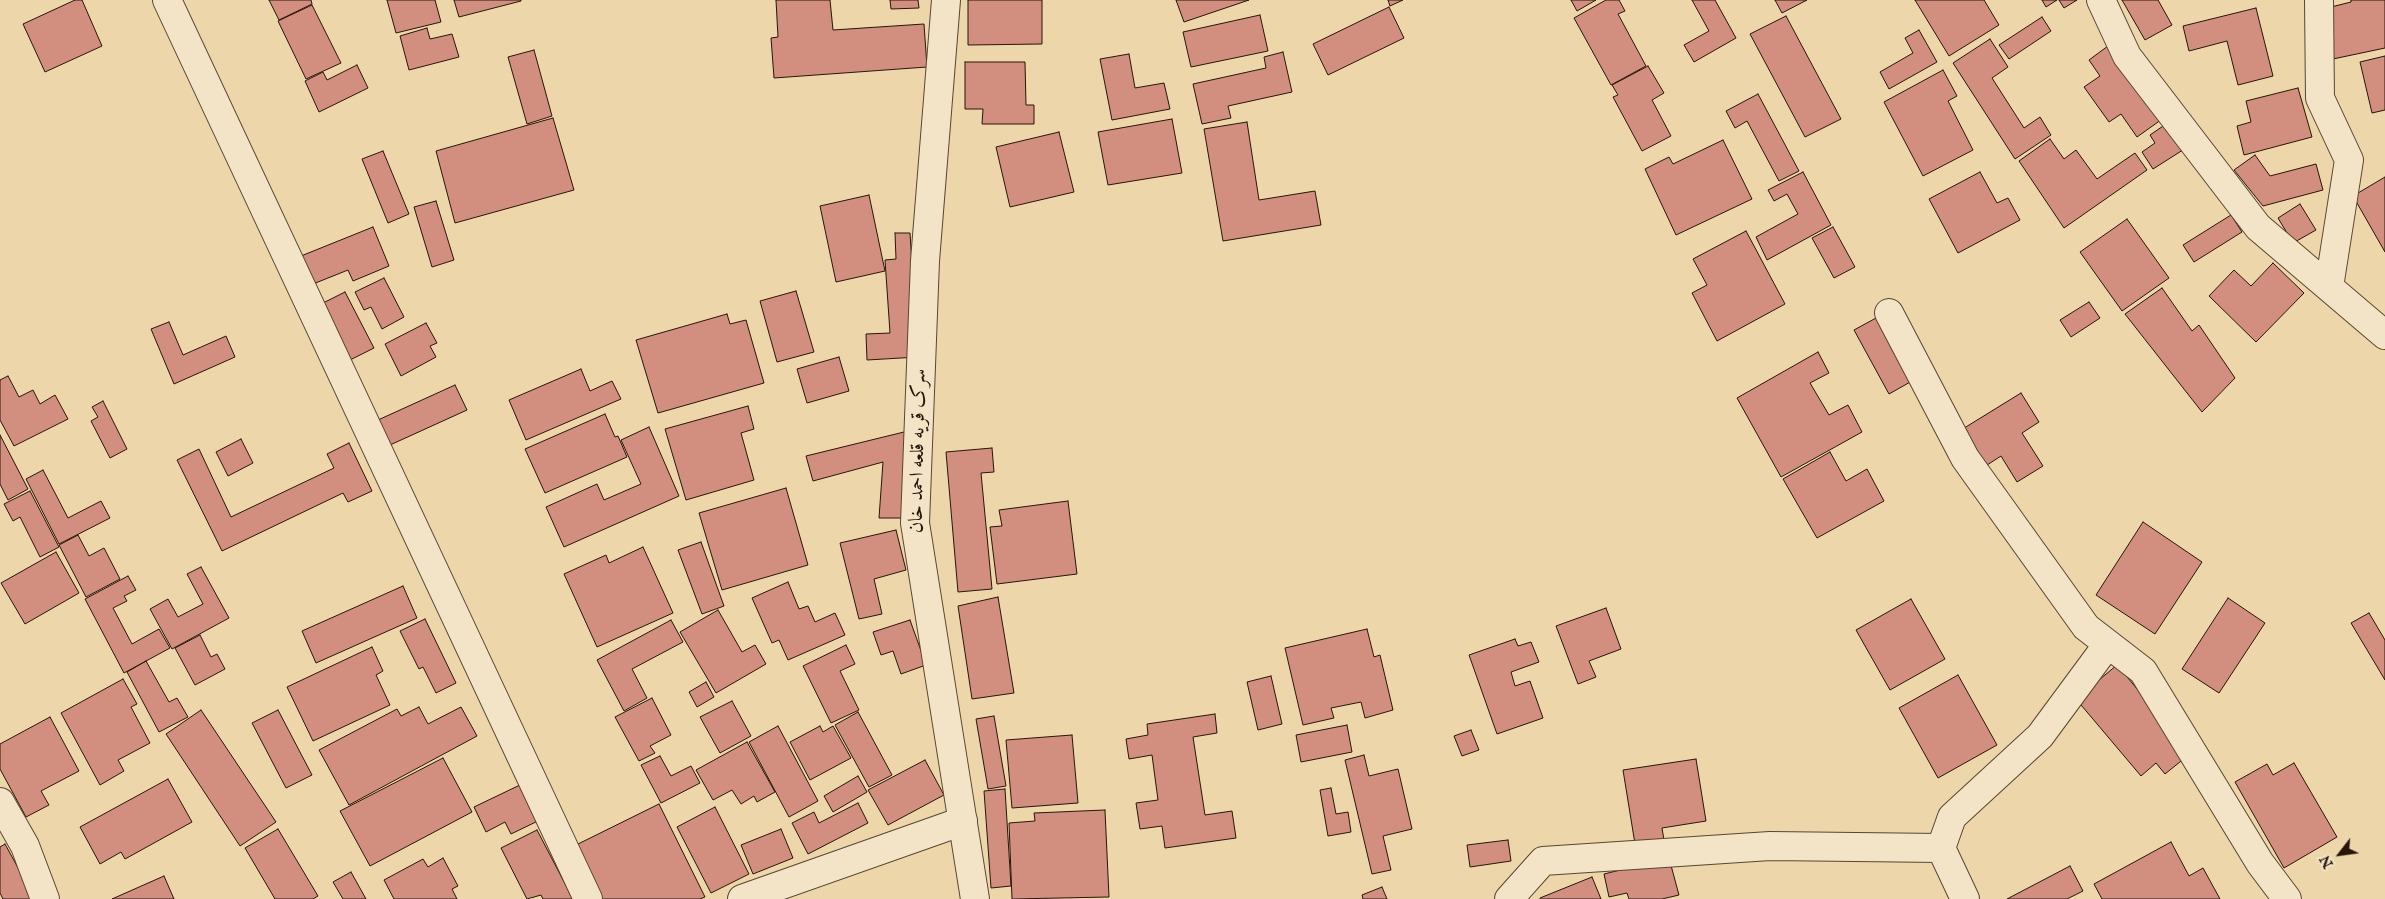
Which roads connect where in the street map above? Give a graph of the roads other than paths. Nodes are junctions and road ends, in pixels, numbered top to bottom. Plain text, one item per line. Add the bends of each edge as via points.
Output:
1 (167, 0) edge
2 (946, 0) edge
3 (2101, 0) edge
4 (2320, 0) edge
5 (2329, 287) junction
6 (1889, 312) dead end
7 (2385, 335) edge
8 (2108, 644) junction
9 (0, 802) edge
10 (963, 821) junction
11 (1941, 848) junction
12 (45, 899) edge
13 (588, 899) edge
14 (742, 899) edge
15 (974, 899) edge
16 (1509, 899) edge
17 (1966, 899) edge
18 (2287, 899) edge

1 - 13 street
2 - 10 street, سرک قریه قلعه احمد خان via 925,261 914,522
3 - 5 street via 2127,56 2258,227
4 - 5 street via 2320,98 2349,160
5 - 7 street
6 - 8 street via 1965,458 2086,627
8 - 11 street via 2040,736 1952,817
8 - 18 street via 2143,670 2260,863
9 - 12 street via 25,846
10 - 14 street
10 - 15 street, سرک قریه قلعه احمد خان
11 - 16 street via 1770,846 1543,861
11 - 17 street

